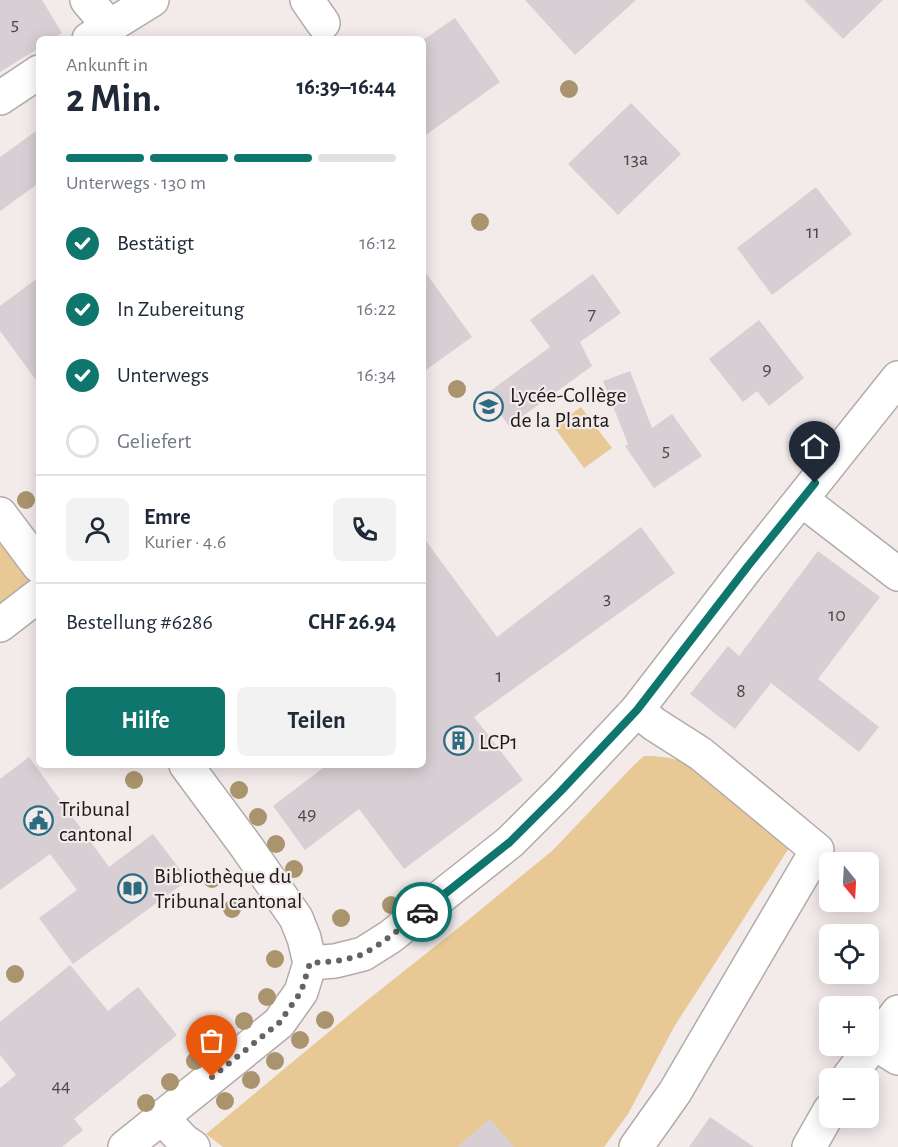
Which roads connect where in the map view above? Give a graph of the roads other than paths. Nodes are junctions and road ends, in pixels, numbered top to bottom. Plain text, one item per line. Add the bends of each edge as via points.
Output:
1 (87, 0) edge
2 (152, 0) edge
3 (99, 33) edge
4 (36, 74) edge
5 (0, 98) edge
6 (898, 378) edge
7 (802, 500) junction
8 (0, 514) edge
9 (36, 562) edge
10 (898, 574) edge
11 (36, 597) edge
12 (0, 625) edge
13 (637, 710) junction
14 (188, 768) edge
15 (310, 963) junction
16 (898, 1012) edge
17 (886, 1050) edge
18 (862, 1068) edge
19 (162, 1118) junction
20 (820, 1128) edge
21 (125, 1147) edge
22 (193, 1147) edge
23 (636, 1147) edge
24 (809, 1147) edge

1 - 3 street
2 - 3 street
4 - 5 street
6 - 7 street
7 - 10 street
7 - 13 street
8 - 9 street
11 - 12 street
13 - 15 street via 510,842 390,937 363,954 335,962
13 - 23 street via 701,754 817,850 675,1092
14 - 15 street via 296,918
15 - 19 street via 301,992 279,1023
16 - 17 street
17 - 18 street
19 - 21 street
19 - 22 street
20 - 24 street

